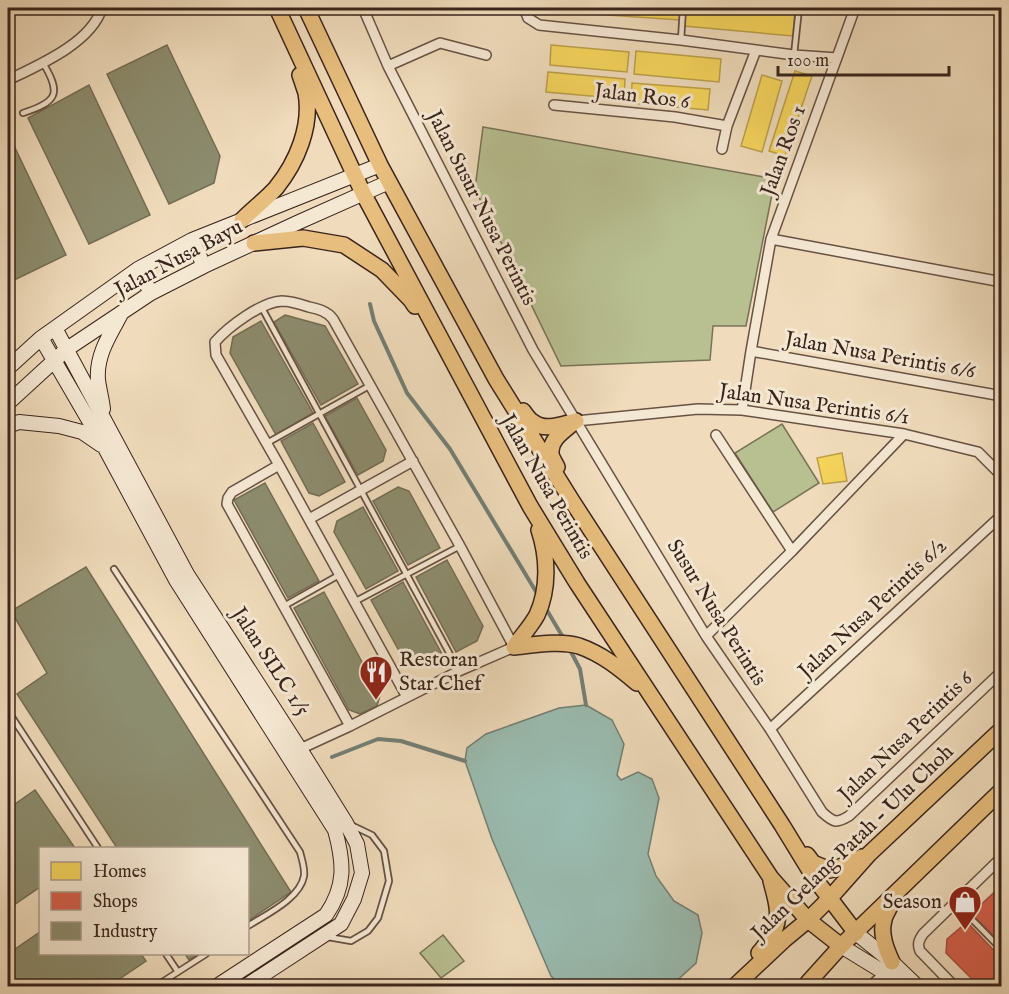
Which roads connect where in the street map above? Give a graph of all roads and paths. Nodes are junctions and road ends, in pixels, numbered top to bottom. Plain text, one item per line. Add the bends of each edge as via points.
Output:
1 (102, 8) edge
2 (306, 8) edge
3 (363, 8) edge
4 (524, 8) edge
5 (683, 8) edge
6 (799, 8) edge
7 (855, 8) edge
8 (278, 9) edge
9 (681, 40) junction
10 (756, 50) junction
11 (486, 55) dead end
12 (794, 55) junction
13 (837, 58) junction
14 (43, 63) junction
15 (388, 66) junction
16 (8, 80) edge
17 (554, 105) dead end
18 (23, 113) dead end
19 (727, 126) junction
20 (722, 149) dead end
21 (380, 165) junction
22 (355, 176) junction
23 (389, 182) junction
24 (363, 193) junction
25 (242, 220) junction
26 (771, 239) junction
27 (192, 240) junction
28 (254, 243) junction
29 (204, 266) junction
30 (138, 269) junction
31 (1002, 282) edge
32 (151, 293) junction
33 (262, 308) junction
34 (123, 312) junction
35 (55, 328) junction
36 (41, 338) junction
37 (67, 349) junction
38 (751, 351) junction
39 (54, 360) junction
40 (454, 364) junction
41 (8, 368) edge
42 (496, 379) junction
43 (370, 385) junction
44 (1002, 396) edge
45 (8, 403) edge
46 (742, 410) junction
47 (319, 414) junction
48 (105, 420) junction
49 (576, 421) junction
50 (8, 426) edge
51 (904, 434) junction
52 (716, 435) dead end
53 (267, 443) junction
54 (105, 448) junction
55 (413, 461) junction
56 (279, 465) junction
57 (1002, 476) edge
58 (360, 490) junction
59 (572, 501) junction
60 (530, 506) junction
61 (1002, 515) edge
62 (309, 519) junction
63 (460, 546) junction
64 (792, 551) junction
65 (114, 569) dead end
66 (339, 575) junction
67 (406, 575) junction
68 (354, 602) junction
69 (284, 606) junction
70 (706, 636) junction
71 (514, 647) junction
72 (459, 671) junction
73 (1002, 671) edge
74 (649, 693) junction
75 (407, 697) junction
76 (8, 711) edge
77 (350, 726) junction
78 (770, 729) junction
79 (1002, 729) edge
80 (300, 748) junction
81 (1002, 790) edge
82 (831, 820) joint
83 (346, 823) junction
84 (782, 825) junction
85 (97, 847) edge
86 (869, 854) junction
87 (1002, 857) edge
88 (771, 878) junction
89 (897, 891) junction
90 (829, 898) junction
91 (956, 903) junction
92 (807, 920) junction
93 (249, 925) edge
94 (855, 933) junction
95 (323, 936) junction
96 (841, 946) junction
97 (1001, 947) edge
98 (167, 955) edge
99 (204, 955) edge
100 (888, 968) junction
101 (178, 972) junction
102 (156, 987) edge
103 (217, 987) edge
104 (246, 987) edge
105 (730, 987) edge
106 (735, 987) edge
107 (805, 987) edge
108 (871, 987) edge
109 (898, 987) edge
110 (916, 987) edge
111 (954, 987) edge

1 - 14 street via 82,37
2 - 21 main road, Jalan Nusa Perintis
3 - 15 street, Jalan Susur Nusa Perintis
4 - 9 street via 528,18 539,25
5 - 9 lane
6 - 12 lane
7 - 13 street, Jalan Ros 1
8 - 22 main road, Jalan Nusa Perintis
8 - 25 main road via 306,93 304,138 276,188
9 - 10 street
10 - 12 street
10 - 19 street
11 - 15 street via 440,43
12 - 13 street
13 - 26 street, Jalan Ros 1
14 - 16 street
14 - 18 lane via 52,78 54,94 49,102
15 - 49 street, Jalan Susur Nusa Perintis via 533,350
17 - 19 street, Jalan Ros 6
19 - 20 street
21 - 22 street, Jalan Nusa Bayu
21 - 23 main road, Jalan Nusa Perintis
22 - 24 main road, Jalan Nusa Perintis
22 - 25 street, Jalan Nusa Bayu
23 - 24 street, Jalan Nusa Bayu
23 - 42 main road, Jalan Nusa Perintis
24 - 28 street, Jalan Nusa Bayu
24 - 40 main road, Jalan Nusa Perintis
25 - 27 street, Jalan Nusa Bayu
26 - 31 street
26 - 38 street, Jalan Ros 1
27 - 29 street
27 - 30 street, Jalan Nusa Bayu
28 - 29 street, Jalan Nusa Bayu
28 - 40 main road via 303,238 344,245 382,270 411,300
29 - 32 street, Jalan Nusa Bayu
30 - 32 street
30 - 35 street, Jalan Nusa Bayu
32 - 34 street, Jalan Nusa Bayu
33 - 43 street via 274,302 291,302 329,314
33 - 47 lane
33 - 53 street via 226,329 215,342 216,355
34 - 37 street, Jalan Nusa Bayu
34 - 48 street via 100,356 98,379
35 - 36 street, Jalan Nusa Bayu
35 - 37 street, Jalan SILC 1/5
36 - 39 street, Jalan SILC 1/5
36 - 41 street, Jalan Nusa Bayu
37 - 39 street, Jalan Nusa Bayu
37 - 48 street, Jalan SILC 1/5
38 - 44 street, Jalan Nusa Perintis 6/6
38 - 46 street, Jalan Ros 1
39 - 45 street, Jalan Nusa Bayu
39 - 54 street, Jalan SILC 1/5
40 - 60 main road, Jalan Nusa Perintis
42 - 49 main road via 533,423 543,427
42 - 59 main road, Jalan Nusa Perintis
43 - 47 lane
43 - 55 street
46 - 49 street, Jalan Nusa Perintis 6/1 via 698,409
46 - 51 street, Jalan Nusa Perintis 6/1
47 - 53 lane
47 - 58 lane
48 - 80 street, Jalan SILC 1/5 via 187,574
49 - 59 main road via 559,434 551,454
49 - 70 street, Susur Nusa Perintis
50 - 54 street via 20,422 59,426 82,432
51 - 57 street, Jalan Nusa Perintis 6/1 via 978,452
51 - 64 street
52 - 64 street
53 - 56 street
54 - 103 street, Jalan SILC 1/5 via 176,580 335,830 341,853 341,878 335,902 326,915
55 - 58 street
55 - 63 street
56 - 62 street
56 - 69 street via 232,492 227,504
58 - 62 street
58 - 67 lane
59 - 84 main road, Jalan Nusa Perintis
60 - 71 main road via 544,544 546,578 536,617
60 - 74 main road, Jalan Nusa Perintis
61 - 78 street, Jalan Nusa Perintis 6/2
62 - 66 street
63 - 67 lane
63 - 71 street
64 - 70 street
65 - 93 lane via 300,852 304,876 299,888 291,898
66 - 68 street
66 - 69 lane
67 - 68 lane
67 - 72 lane
68 - 75 street
69 - 77 street
70 - 78 street, Susur Nusa Perintis
71 - 72 street
71 - 74 main road via 577,645 611,661
72 - 75 street
73 - 82 street, Jalan Nusa Perintis 6 via 849,816 840,822
74 - 88 main road, Jalan Nusa Perintis
75 - 77 street
76 - 85 lane
77 - 80 street
78 - 82 street, Susur Nusa Perintis via 822,812
79 - 86 main road, Jalan Gelang Patah - Ulu Choh
80 - 83 street, Jalan SILC 1/5
81 - 89 main road
83 - 95 street, Jalan SILC 1/5 via 357,844 362,873 341,924
83 - 95 lane via 372,834 384,851 389,881 378,918 368,931 351,941
84 - 86 main road via 813,863 822,868 830,870
84 - 90 main road, Jalan Nusa Perintis
86 - 90 main road, Jalan Gelang Patah - Ulu Choh
87 - 91 street
88 - 92 main road, Jalan Nusa Perintis
88 - 105 main road via 778,907 777,924 769,942
89 - 94 main road
89 - 100 main road via 884,920
90 - 92 main road, Jalan Gelang Patah - Ulu Choh
90 - 94 main road, Jalan Nusa Perintis
91 - 97 lane
91 - 111 street via 923,934 918,946
92 - 96 main road, Jalan Nusa Perintis
92 - 106 main road, Jalan Gelang Patah - Ulu Choh
94 - 96 main road
94 - 100 street
95 - 104 street, Jalan SILC 1/5
96 - 100 street
96 - 107 main road
98 - 101 lane
99 - 101 lane
100 - 108 street
100 - 109 street
100 - 110 street
101 - 102 lane

